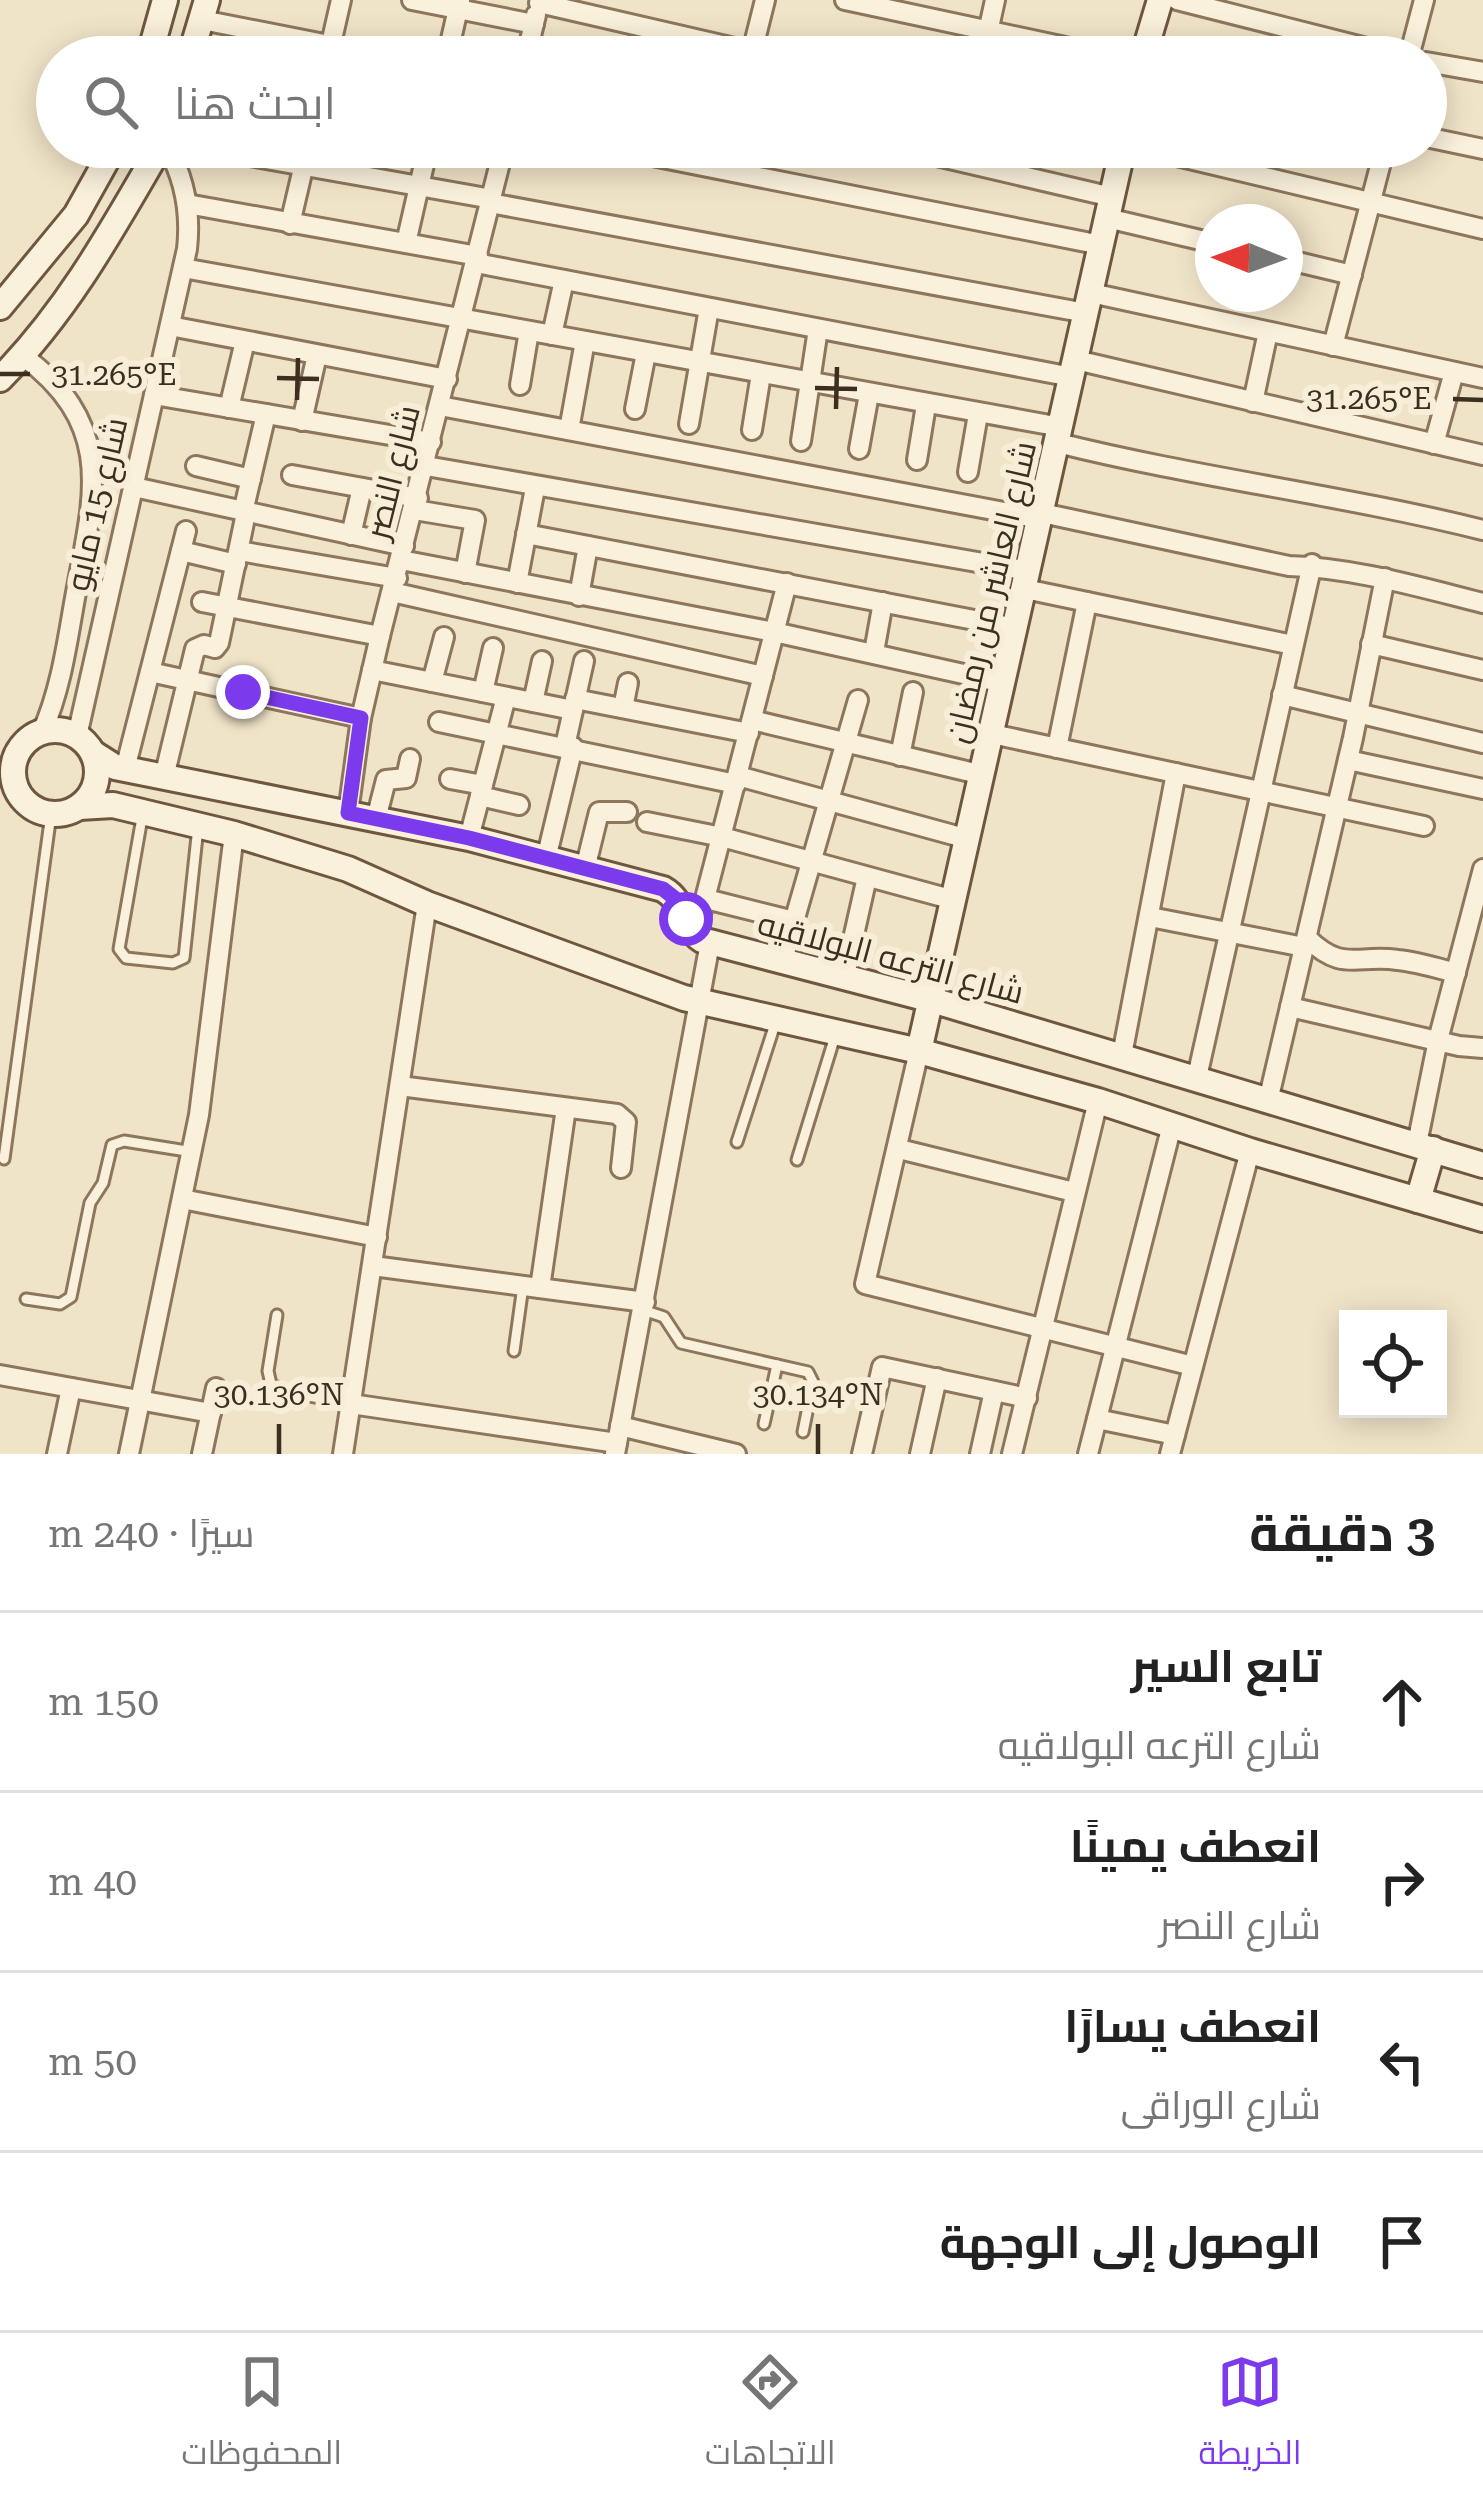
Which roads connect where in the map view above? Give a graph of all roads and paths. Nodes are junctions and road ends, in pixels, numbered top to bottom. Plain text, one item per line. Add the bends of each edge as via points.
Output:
1 (165, 0) edge
2 (341, 0) edge
3 (412, 0) edge
4 (765, 0) edge
5 (845, 0) edge
6 (995, 0) edge
7 (1160, 0) edge
8 (1177, 0) edge
9 (1424, 0) edge
10 (539, 2) edge
11 (459, 5) edge
12 (495, 8) edge
13 (204, 10) edge
14 (534, 25) junction
15 (988, 32) junction
16 (154, 36) edge
17 (281, 36) edge
18 (333, 36) edge
19 (452, 36) edge
20 (531, 36) edge
21 (684, 36) edge
22 (756, 36) edge
23 (1008, 36) edge
24 (1149, 36) edge
25 (1322, 36) edge
26 (1413, 36) edge
27 (1447, 66) edge
28 (1483, 72) edge
29 (1447, 141) edge
30 (1483, 149) edge
31 (102, 168) edge
32 (152, 168) edge
33 (177, 168) edge
34 (303, 168) edge
35 (346, 168) edge
36 (423, 168) edge
37 (499, 168) edge
38 (714, 168) edge
39 (972, 168) edge
40 (1119, 168) edge
41 (1228, 168) edge
42 (1380, 168) edge
43 (418, 187) junction
44 (491, 201) junction
45 (1371, 202) junction
46 (187, 204) junction
47 (1110, 207) junction
48 (290, 224) junction
49 (1483, 230) edge
50 (1195, 237) edge
51 (406, 243) junction
52 (1101, 244) junction
53 (477, 260) junction
54 (1303, 263) edge
55 (184, 268) junction
56 (1352, 274) junction
57 (564, 280) junction
58 (1088, 303) junction
59 (0, 307) edge
60 (709, 308) junction
61 (462, 319) junction
62 (170, 326) junction
63 (818, 329) junction
64 (529, 331) junction
65 (1268, 332) junction
66 (552, 335) junction
67 (245, 341) junction
68 (586, 341) junction
69 (1333, 346) junction
70 (646, 352) junction
71 (316, 355) junction
72 (23, 356) junction
73 (699, 362) junction
74 (1074, 369) junction
75 (1454, 372) junction
76 (760, 374) junction
77 (1483, 378) edge
78 (0, 379) edge
79 (447, 379) junction
80 (810, 383) junction
81 (520, 385) dead end
82 (869, 394) junction
83 (154, 395) junction
84 (1253, 402) junction
85 (926, 404) junction
86 (440, 406) junction
87 (229, 408) junction
88 (635, 409) dead end
89 (266, 414) junction
90 (978, 414) junction
91 (302, 421) junction
92 (689, 424) dead end
93 (568, 430) junction
94 (752, 430) dead end
95 (1059, 435) junction
96 (801, 440) dead end
97 (431, 442) junction
98 (1434, 444) junction
99 (859, 449) dead end
100 (1483, 455) edge
101 (917, 460) dead end
102 (196, 466) dead end
103 (426, 466) junction
104 (968, 472) dead end
105 (292, 475) dead end
106 (251, 479) junction
107 (134, 487) junction
108 (362, 488) junction
109 (535, 488) junction
110 (416, 504) junction
111 (245, 513) junction
112 (1041, 516) junction
113 (1483, 530) edge
114 (526, 534) junction
115 (351, 535) junction
116 (588, 546) junction
117 (237, 557) junction
118 (1312, 564) junction
119 (398, 569) junction
120 (464, 573) junction
121 (1385, 578) junction
122 (1027, 580) junction
123 (517, 583) junction
124 (787, 583) junction
125 (579, 596) junction
126 (202, 602) dead end
127 (883, 602) junction
128 (1087, 602) junction
129 (1483, 603) edge
130 (227, 607) junction
131 (1016, 628) junction
132 (774, 632) junction
133 (380, 636) junction
134 (444, 637) dead end
135 (1371, 644) junction
136 (1293, 645) junction
137 (493, 647) dead end
138 (874, 652) junction
139 (542, 661) dead end
140 (584, 661) dead end
141 (372, 670) junction
142 (1483, 670) edge
143 (150, 672) junction
144 (763, 676) junction
145 (187, 680) junction
146 (432, 682) junction
147 (628, 683) dead end
148 (1004, 683) junction
149 (483, 692) junction
150 (914, 692) dead end
151 (1282, 694) junction
152 (506, 697) junction
153 (858, 700) dead end
154 (533, 702) junction
155 (574, 705) junction
156 (623, 708) junction
157 (1357, 713) junction
158 (361, 718) junction
159 (439, 722) dead end
160 (750, 727) junction
161 (497, 733) junction
162 (992, 734) junction
163 (37, 735) junction
164 (0, 740) edge
165 (846, 742) junction
166 (1483, 743) edge
167 (85, 745) junction
168 (569, 747) junction
169 (1057, 748) junction
170 (900, 756) junction
171 (410, 759) dead end
172 (1348, 760) junction
173 (125, 769) junction
174 (1177, 773) junction
175 (982, 775) junction
176 (164, 777) junction
177 (450, 778) dead end
178 (737, 780) junction
179 (9, 785) edge
180 (1483, 789) edge
181 (481, 790) junction
182 (1260, 791) junction
183 (829, 802) junction
184 (1338, 804) junction
185 (519, 805) dead end
186 (79, 806) junction
187 (143, 812) junction
188 (627, 812) dead end
189 (348, 813) junction
190 (51, 814) junction
191 (376, 819) junction
192 (647, 822) dead end
193 (199, 826) junction
194 (1424, 826) dead end
195 (234, 834) junction
196 (722, 837) junction
197 (469, 838) junction
198 (968, 839) junction
199 (546, 860) junction
200 (812, 862) junction
201 (585, 869) junction
202 (1483, 869) edge
203 (867, 877) junction
204 (1479, 898) edge
205 (706, 899) junction
206 (954, 900) junction
207 (427, 904) junction
208 (1150, 917) junction
209 (794, 921) junction
210 (1227, 934) junction
211 (702, 940) junction
212 (1306, 942) junction
213 (782, 963) junction
214 (1456, 973) junction
215 (844, 979) junction
216 (932, 1000) junction
217 (697, 1001) junction
218 (1290, 1007) junction
219 (777, 1019) junction
220 (836, 1032) junction
221 (1438, 1040) junction
222 (1483, 1048) edge
223 (919, 1051) junction
224 (1122, 1055) junction
225 (1197, 1077) junction
226 (400, 1086) junction
227 (1098, 1101) junction
228 (1268, 1101) junction
229 (566, 1108) junction
230 (1172, 1125) junction
231 (737, 1142) dead end
232 (1425, 1147) junction
233 (899, 1149) junction
234 (1250, 1151) junction
235 (193, 1152) junction
236 (4, 1159) dead end
237 (797, 1160) dead end
238 (1483, 1165) edge
239 (621, 1168) dead end
240 (1074, 1192) junction
241 (182, 1199) junction
242 (1418, 1200) junction
243 (1483, 1219) edge
244 (377, 1237) junction
245 (373, 1266) junction
246 (532, 1287) junction
247 (26, 1299) dead end
248 (644, 1306) junction
249 (277, 1315) dead end
250 (1040, 1329) junction
251 (1115, 1347) junction
252 (514, 1351) dead end
253 (777, 1365) junction
254 (1193, 1366) junction
255 (938, 1378) junction
256 (1, 1382) edge
257 (71, 1388) junction
258 (216, 1388) dead end
259 (994, 1391) junction
260 (1027, 1398) junction
261 (140, 1400) junction
262 (351, 1404) junction
263 (211, 1413) junction
264 (1096, 1419) junction
265 (764, 1424) dead end
266 (803, 1432) dead end
267 (617, 1441) edge
268 (563, 1445) edge
269 (1172, 1445) edge
270 (57, 1454) edge
271 (129, 1454) edge
272 (202, 1454) edge
273 (344, 1454) edge
274 (736, 1454) edge
275 (862, 1454) edge
276 (920, 1454) edge
277 (980, 1454) edge
278 (1012, 1454) edge
279 (1088, 1454) edge

1 - 16 street
2 - 18 street
3 - 11 street
4 - 22 street
5 - 15 street
6 - 15 street
7 - 24 street
8 - 25 street
9 - 26 street
10 - 14 street
10 - 21 street
11 - 12 street
11 - 19 street
12 - 14 street
13 - 17 street
14 - 20 street
15 - 23 street
27 - 28 street
29 - 30 street
31 - 59 street via 76,215
32 - 72 street, شارع 15 مايو
33 - 46 street, شارع 15 مايو
34 - 48 street
35 - 43 street
36 - 43 street
37 - 44 street, شارع النصر
38 - 52 street
39 - 47 street
40 - 47 street, شارع العاشر من رمضان
41 - 45 street
42 - 45 street
43 - 44 street
43 - 51 street
44 - 53 street, شارع النصر
44 - 58 street
45 - 49 street
45 - 56 street
46 - 48 street
46 - 55 street, شارع 15 مايو
47 - 50 street
47 - 52 street, شارع العاشر من رمضان
48 - 51 street
51 - 53 street
52 - 58 street, شارع العاشر من رمضان
53 - 57 street
53 - 61 street, شارع النصر
54 - 56 street
55 - 61 street
55 - 62 street, شارع 15 مايو
56 - 69 street
57 - 60 street
57 - 66 street
58 - 65 street
58 - 74 street, شارع العاشر من رمضان
60 - 63 street
60 - 73 street
61 - 64 street
61 - 79 street, شارع النصر
62 - 67 street
62 - 83 street, شارع 15 مايو
63 - 74 street
63 - 80 street
64 - 66 street
64 - 81 street
65 - 69 street
65 - 84 street
66 - 68 street
67 - 71 street
67 - 87 street
68 - 70 street
68 - 93 street
69 - 75 street
70 - 73 street
70 - 88 street
71 - 79 street
71 - 91 street
72 - 78 street, شارع 15 مايو
72 - 163 street, شارع 15 مايو via 71,406 95,482 59,687
73 - 76 street
73 - 92 street
74 - 84 street
74 - 95 street, شارع العاشر من رمضان
75 - 77 street
75 - 98 street
76 - 80 street
76 - 94 street
79 - 86 street, شارع النصر
80 - 82 street
80 - 96 street
82 - 85 street
82 - 99 street
83 - 87 street
83 - 107 street, شارع 15 مايو
84 - 98 street
85 - 90 street
85 - 101 street
86 - 93 street
86 - 97 street, شارع النصر
87 - 89 street
89 - 91 street
89 - 106 street
90 - 95 street
90 - 104 street
91 - 97 street
93 - 112 street
95 - 112 street, شارع العاشر من رمضان
95 - 113 street
97 - 103 street, شارع النصر
98 - 100 street
102 - 106 street
103 - 109 street
103 - 110 street, شارع النصر
105 - 108 street
106 - 111 street
107 - 111 street
107 - 167 street, شارع 15 مايو
108 - 110 street
108 - 115 street
109 - 114 street
109 - 122 street
110 - 119 street, شارع النصر
110 - 120 street via 475,520
111 - 115 street
111 - 117 street
112 - 118 street
112 - 122 street, شارع العاشر من رمضان
114 - 116 street
114 - 123 street
115 - 119 street
116 - 124 street
116 - 125 street
117 - 119 street
117 - 130 street
117 - 143 street via 183,541
118 - 121 street
118 - 136 street
119 - 120 street
119 - 133 street, شارع النصر
119 - 144 street
120 - 123 street
121 - 129 street
121 - 135 street
122 - 128 street
122 - 131 street, شارع العاشر من رمضان
123 - 125 street
124 - 127 street
124 - 132 street
125 - 132 street
126 - 130 street
127 - 131 street
127 - 138 street
128 - 136 street
128 - 169 street
130 - 133 street
130 - 145 street via 218,646 195,649
131 - 148 street, شارع العاشر من رمضان
132 - 138 street
132 - 144 street
133 - 141 street, شارع النصر
134 - 146 street
135 - 142 street
135 - 157 street
136 - 151 street
137 - 149 street
138 - 148 street
139 - 154 street
140 - 155 street
141 - 146 street
141 - 158 street, شارع النصر
143 - 145 street
143 - 173 street
144 - 160 street
145 - 158 street via 245,683
145 - 176 street
146 - 149 street
147 - 156 street
148 - 162 street, شارع العاشر من رمضان
149 - 152 street
150 - 170 street
151 - 157 street
151 - 182 street
152 - 154 street
152 - 161 street
153 - 165 street
154 - 155 street
155 - 156 street
155 - 168 street
156 - 160 street
157 - 166 street
157 - 172 street
158 - 189 street, شارع النصر
159 - 161 street
160 - 165 street
160 - 178 street
161 - 168 street
161 - 181 street
162 - 169 street
162 - 175 street, شارع العاشر من رمضان
163 - 164 street
163 - 167 street via 66,731
163 - 179 street via 15,761
165 - 170 street
165 - 183 street
167 - 173 street
167 - 186 street via 96,782
168 - 178 street
168 - 199 street
169 - 174 street
170 - 175 street
171 - 191 street via 406,778 386,780
172 - 180 street
172 - 184 street
173 - 176 street
174 - 182 street
174 - 208 street
175 - 198 street, شارع العاشر من رمضان
176 - 189 street
177 - 181 street
178 - 183 street
178 - 196 street
179 - 190 street
181 - 185 street
181 - 197 street
182 - 184 street
182 - 210 street
183 - 198 street
183 - 200 street
184 - 194 street
184 - 212 street
186 - 187 street
186 - 190 street
187 - 193 street
187 - 193 lane via 119,949 126,958 184,958
188 - 201 street via 597,817
189 - 191 street
190 - 236 lane
191 - 197 street
192 - 196 street
193 - 195 street
195 - 207 street via 348,868
195 - 235 street
196 - 200 street
196 - 205 street
197 - 199 street
198 - 206 street, شارع العاشر من رمضان
199 - 201 street
200 - 203 street
200 - 209 street
201 - 211 street via 671,893
202 - 204 street
203 - 206 street
203 - 215 street
204 - 214 street
205 - 209 street
205 - 211 street
206 - 216 street, شارع العاشر من رمضان
207 - 217 street
207 - 226 street
208 - 210 street
208 - 224 street
209 - 213 street
210 - 212 street
210 - 225 street
211 - 213 street, شارع الترعه البولاقيه
211 - 217 street
212 - 214 street via 1347,962 1392,959
212 - 218 street
213 - 215 street, شارع الترعه البولاقيه
214 - 221 street
215 - 216 street, شارع الترعه البولاقيه
216 - 223 street, شارع العاشر من رمضان
216 - 224 street, شارع الترعه البولاقيه
217 - 219 street
217 - 248 street
218 - 221 street
218 - 228 street
219 - 220 street
219 - 231 lane
220 - 223 street
220 - 237 lane
221 - 222 street
221 - 232 street
223 - 227 street
223 - 233 street
224 - 225 street, شارع الترعه البولاقيه
225 - 228 street, شارع الترعه البولاقيه
226 - 229 street
226 - 244 street
227 - 230 street
227 - 240 street
228 - 232 street, شارع الترعه البولاقيه
229 - 239 street via 623,1117
229 - 246 street
230 - 234 street
230 - 251 street
232 - 238 street, شارع الترعه البولاقيه
232 - 242 street
233 - 240 street
233 - 250 street via 865,1284
234 - 242 street
234 - 254 street
235 - 241 street
235 - 247 lane via 112,1145 90,1203 71,1297 60,1304
240 - 250 street
241 - 244 street
241 - 261 street
242 - 243 street
244 - 245 street
245 - 246 street
245 - 262 street
246 - 248 street
246 - 252 lane
248 - 253 lane via 664,1317 681,1343
248 - 267 street
249 - 262 lane via 271,1384
250 - 251 street
250 - 260 street
251 - 254 street
251 - 264 street
253 - 265 lane
253 - 266 lane via 813,1378
254 - 269 street
255 - 259 street
255 - 275 street via 883,1366
255 - 276 street
256 - 257 street
257 - 261 street
257 - 270 street
258 - 263 street
259 - 260 street
259 - 277 street
260 - 278 street
261 - 263 street
261 - 271 street
262 - 268 street
262 - 273 street
263 - 272 street
264 - 269 street
264 - 279 street
267 - 268 street
267 - 274 street

